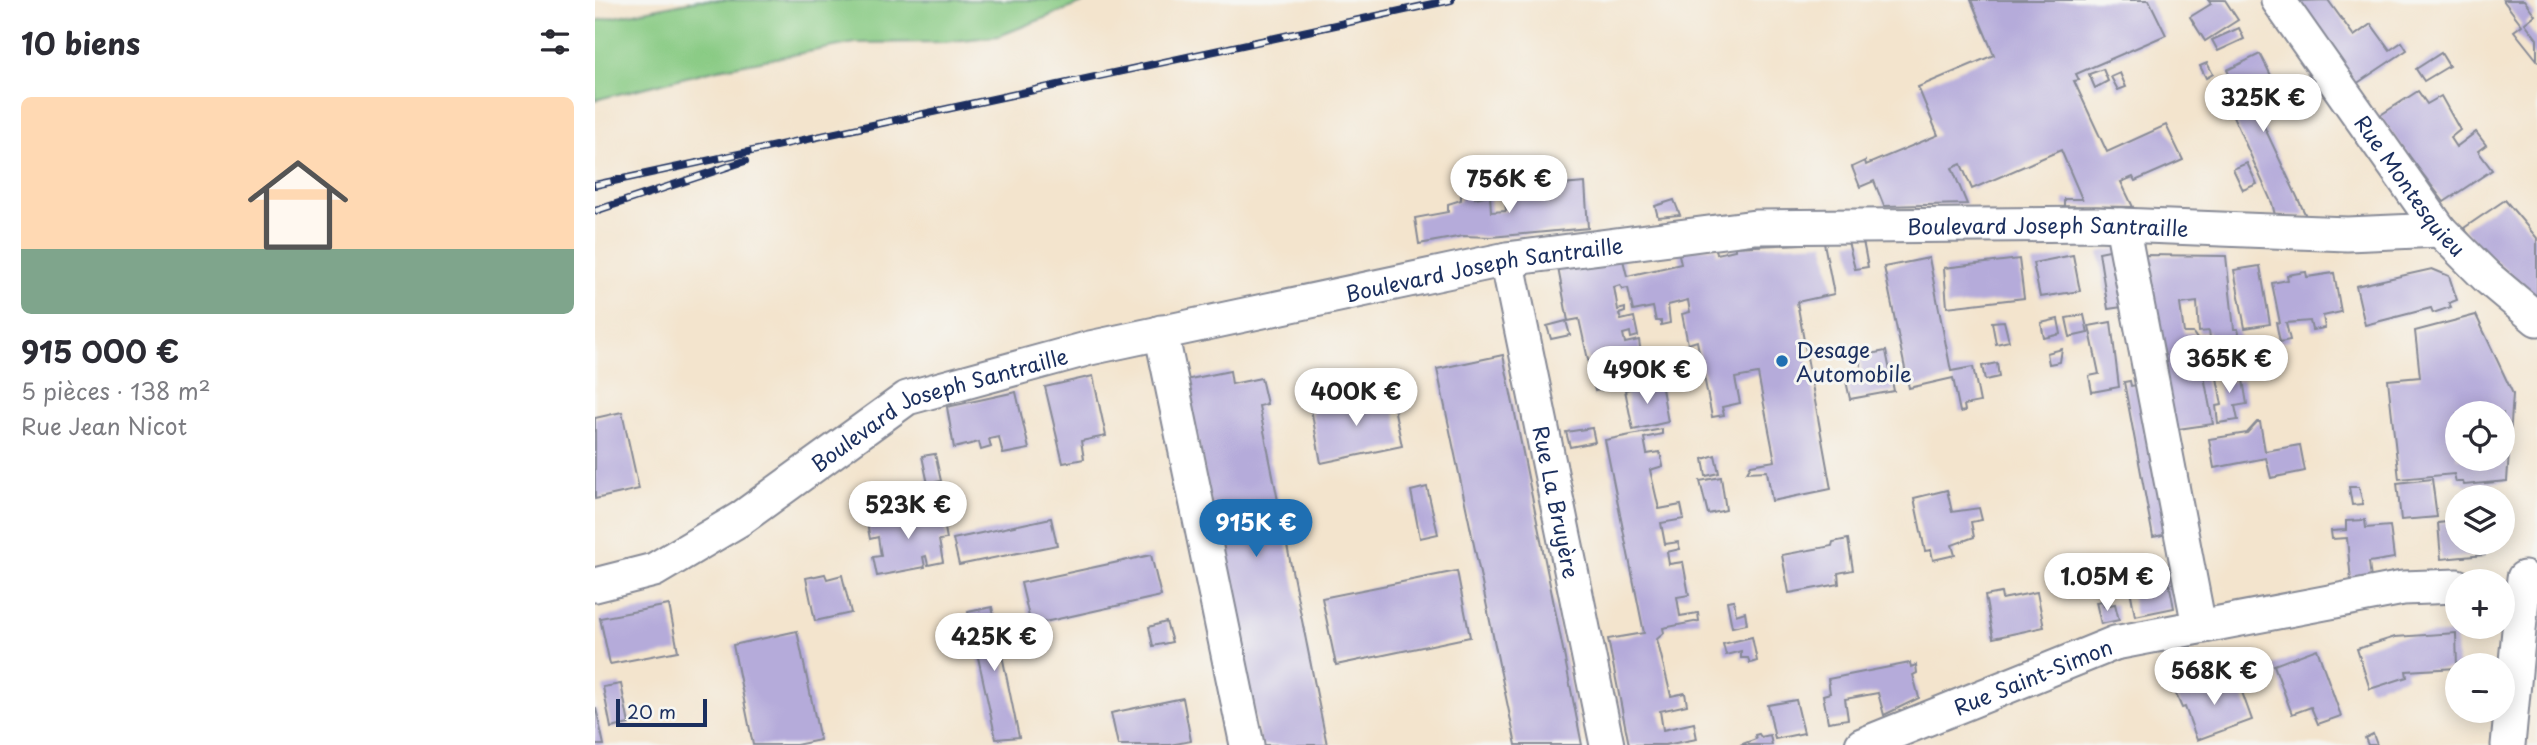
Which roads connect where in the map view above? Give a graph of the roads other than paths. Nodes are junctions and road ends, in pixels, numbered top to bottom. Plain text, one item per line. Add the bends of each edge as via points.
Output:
1 (2278, 0) edge
2 (2122, 225) junction
3 (2440, 230) junction
4 (1507, 259) junction
5 (2537, 320) edge
6 (1161, 332) junction
7 (2521, 575) edge
8 (595, 585) edge
9 (2445, 586) edge
10 (2199, 626) junction
11 (1247, 745) edge
12 (1607, 745) edge
13 (1862, 745) edge
14 (2508, 745) edge

1 - 3 street, Rue Montesquieu
2 - 3 street, Boulevard Joseph Santraille via 2347,234
2 - 4 street, Boulevard Joseph Santraille via 1755,227
2 - 10 street
3 - 5 street, Rue Montesquieu
4 - 6 street, Boulevard Joseph Santraille
4 - 12 street, Rue La Bruyère
6 - 8 street, Boulevard Joseph Santraille via 907,398 740,519 655,570
6 - 11 street
7 - 14 street
9 - 10 street, Rue Saint-Simon via 2403,588
10 - 13 street, Rue Saint-Simon via 2115,643

